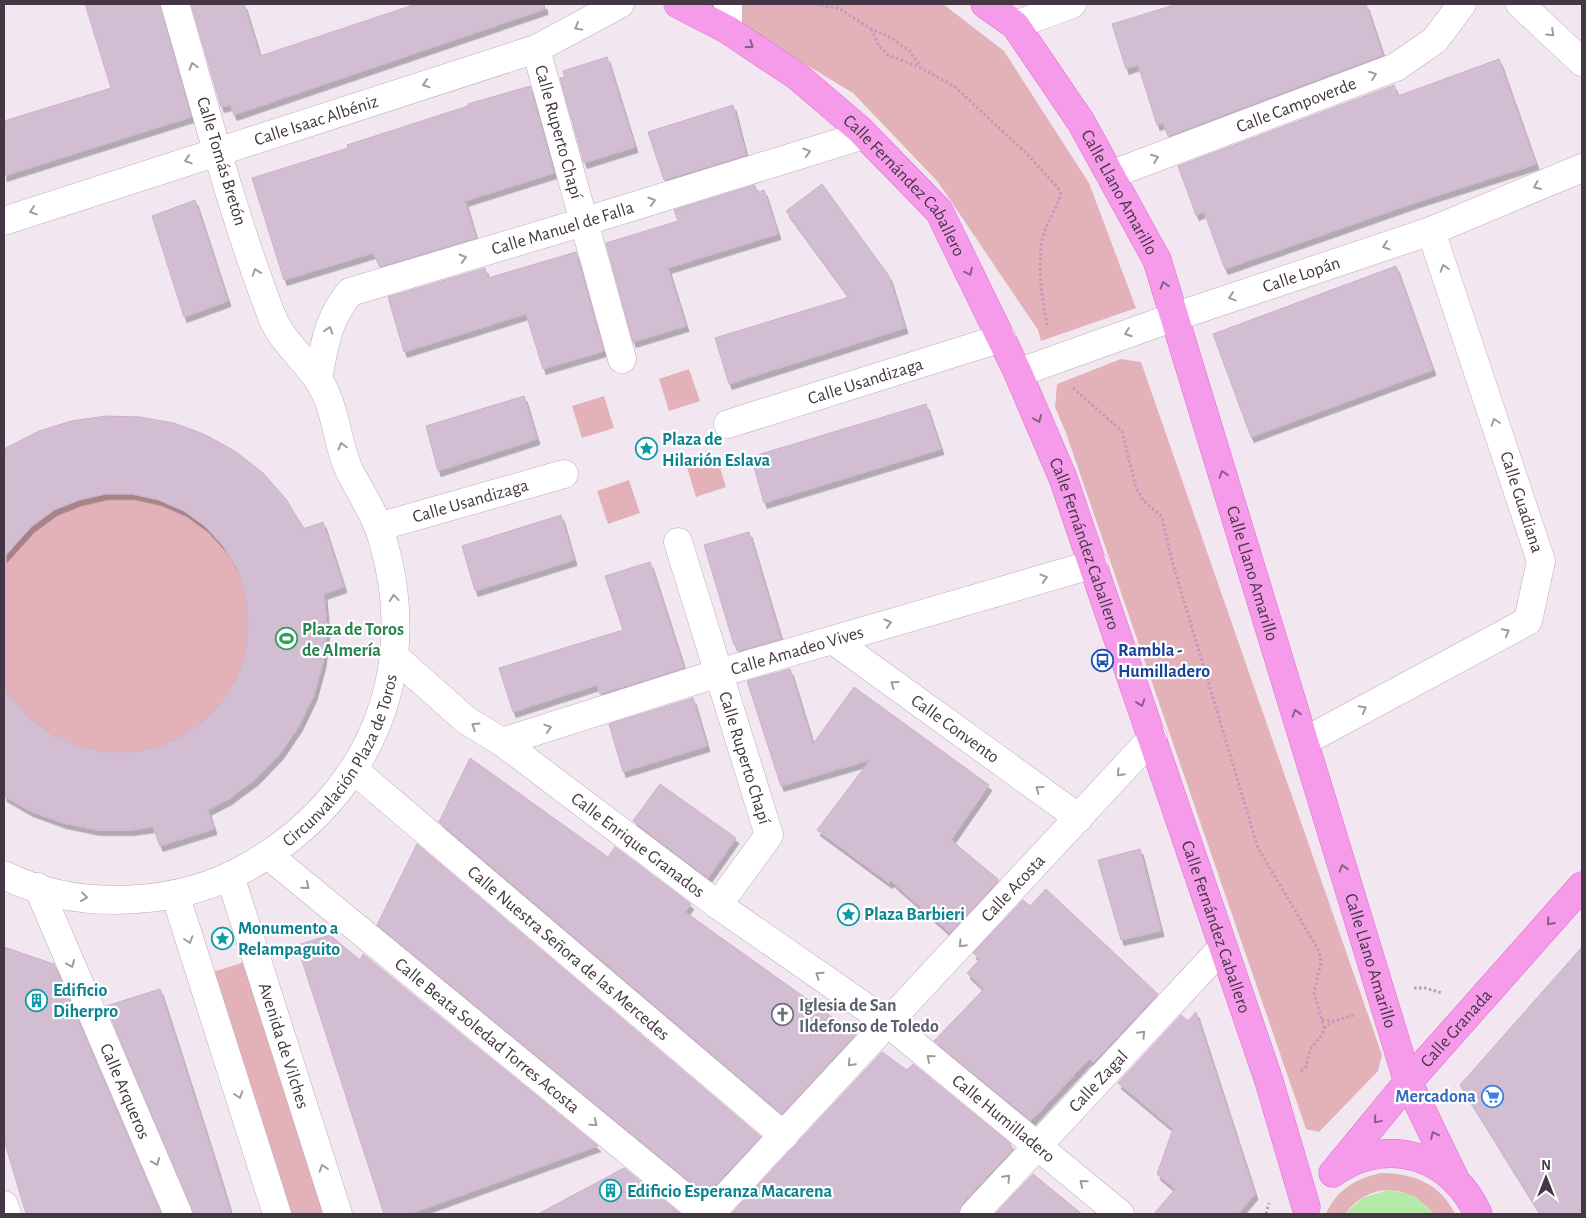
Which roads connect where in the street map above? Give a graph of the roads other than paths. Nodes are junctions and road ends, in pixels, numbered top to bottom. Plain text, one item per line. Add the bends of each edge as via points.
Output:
1 (175, 4) edge
2 (620, 4) edge
3 (678, 4) edge
4 (985, 4) edge
5 (1072, 4) edge
6 (1462, 4) edge
7 (1520, 4) edge
8 (728, 17) edge
9 (1016, 25) junction
10 (536, 49) junction
11 (1582, 62) edge
12 (864, 135) junction
13 (218, 150) junction
14 (1582, 168) edge
15 (1110, 175) junction
16 (4, 220) edge
17 (584, 222) junction
18 (1431, 231) junction
19 (1174, 316) junction
20 (272, 318) joint
21 (1002, 338) junction
22 (622, 359) dead end
23 (1018, 373) junction
24 (318, 378) junction
25 (728, 424) dead end
26 (564, 474) dead end
27 (378, 527) junction
28 (678, 542) dead end
29 (1094, 564) junction
30 (833, 640) junction
31 (394, 656) junction
32 (718, 673) junction
33 (1153, 737) junction
34 (1305, 740) junction
35 (502, 742) junction
36 (354, 770) junction
37 (1079, 818) junction
38 (268, 855) junction
39 (4, 875) edge
40 (230, 876) junction
41 (1582, 886) edge
42 (38, 887) junction
43 (175, 894) junction
44 (718, 905) junction
45 (1223, 947) junction
46 (888, 1023) junction
47 (1408, 1082) junction
48 (784, 1136) junction
49 (1038, 1146) junction
50 (1333, 1173) junction
51 (1455, 1179) junction
52 (4, 1205) edge
53 (1304, 1210) edge
54 (1477, 1211) edge
55 (7, 1214) edge
56 (178, 1214) edge
57 (277, 1214) edge
58 (338, 1214) edge
59 (705, 1214) edge
60 (710, 1214) edge
61 (974, 1214) edge
62 (1120, 1214) edge

13 -> 1 street, Calle Tomás Bretón
2 -> 10 street, Calle Isaac Albéniz
3 - 8 main road, Calle Fernández Caballero
4 - 9 main road, Calle Llano Amarillo
5 - 9 street
15 -> 6 street, Calle Campoverde via 1396,67 1435,40
7 -> 11 street
8 -> 12 main road, Calle Fernández Caballero
9 - 15 main road, Calle Llano Amarillo via 1081,122
10 -> 13 street, Calle Isaac Albéniz
10 - 17 street, Calle Ruperto Chapí
17 -> 12 street, Calle Manuel de Falla
12 -> 21 main road, Calle Fernández Caballero via 939,210
13 -> 16 street, Calle Isaac Albéniz
20 -> 13 street, Calle Tomás Bretón
14 -> 18 street, Calle Lopán
19 -> 15 main road, Calle Llano Amarillo via 1157,260
17 - 22 street, Calle Ruperto Chapí
24 -> 17 street, Calle Manuel de Falla via 336,308 350,292
18 -> 19 street, Calle Lopán
34 -> 18 street, Calle Guadiana via 1528,621 1541,561
19 -> 23 street, Calle Lopán
34 -> 19 main road, Calle Llano Amarillo
20 - 24 street, Circunvalación Plaza de Toros via 294,352
21 - 23 main road, Calle Fernández Caballero
21 - 25 street, Calle Usandizaga
23 -> 29 main road, Calle Fernández Caballero via 1063,478
27 -> 24 street, Circunvalación Plaza de Toros via 348,468 327,396
26 - 27 street, Calle Usandizaga
31 -> 27 street, Circunvalación Plaza de Toros via 396,617 392,577
28 - 32 street, Calle Ruperto Chapí
30 -> 29 street, Calle Amadeo Vives
29 -> 33 main road, Calle Fernández Caballero
30 - 32 street, Calle Amadeo Vives
37 -> 30 street, Calle Convento
35 -> 31 street, Calle Enrique Granados via 466,720
31 - 36 street, Circunvalación Plaza de Toros via 387,695 374,732
35 -> 32 street, Calle Amadeo Vives
32 - 44 street, Calle Ruperto Chapí via 769,835
33 -> 37 street, Calle Acosta
33 - 45 main road, Calle Fernández Caballero
47 -> 34 main road, Calle Llano Amarillo
35 - 44 street, Calle Enrique Granados
36 - 38 street, Circunvalación Plaza de Toros via 332,800 305,828
36 - 48 street, Calle Nuestra Señora de las Mercedes
37 -> 46 street, Calle Acosta
38 - 40 street, Circunvalación Plaza de Toros
38 -> 59 street, Calle Beata Soledad Torres Acosta
39 - 42 street, Circunvalación Plaza de Toros
40 - 43 street, Circunvalación Plaza de Toros
58 -> 40 street, Avenida de Vilches
41 -> 47 main road, Calle Granada
42 -> 43 street, Circunvalación Plaza de Toros via 85,898 125,900
42 -> 56 street, Calle Arqueros
43 -> 57 street
46 -> 44 street, Calle Enrique Granados
49 -> 45 street, Calle Zagal
45 - 53 main road, Calle Fernández Caballero via 1276,1102
46 -> 48 street, Calle Acosta
49 -> 46 street, Calle Humilladero
47 -> 50 main road, Calle Granada
51 -> 47 main road, Calle Llano Amarillo
48 - 60 street, Calle Acosta
61 -> 49 street, Calle Zagal
62 -> 49 street, Calle Humilladero
50 - 51 main road via 1361,1158 1392,1153 1423,1159
50 - 53 main road via 1315,1190
51 - 54 main road
52 - 55 street

